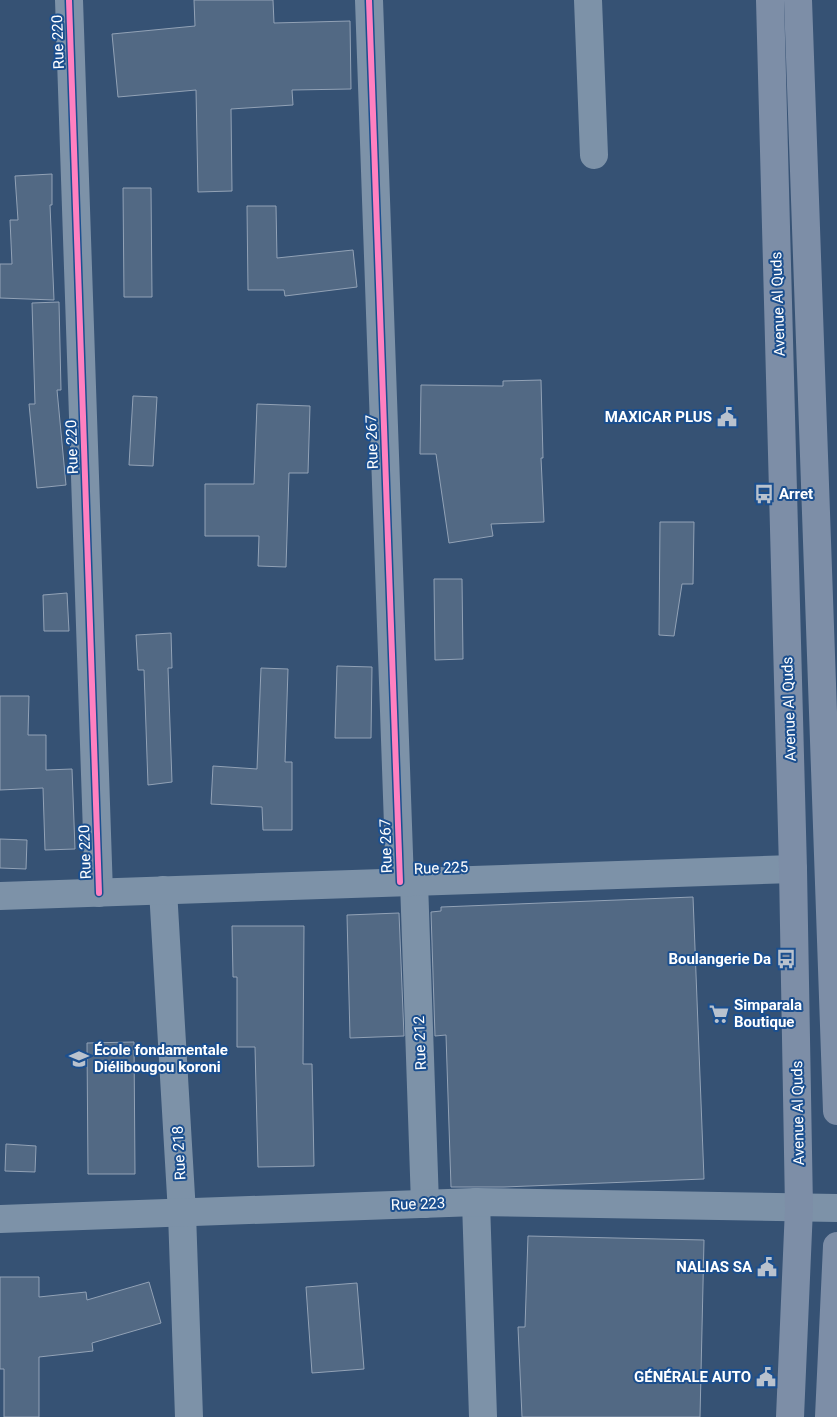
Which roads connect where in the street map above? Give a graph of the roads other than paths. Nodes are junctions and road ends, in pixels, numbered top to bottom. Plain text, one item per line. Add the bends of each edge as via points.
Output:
1 (69, 0) edge
2 (369, 0) edge
3 (588, 0) edge
4 (770, 0) edge
5 (798, 0) edge
6 (594, 155) dead end
7 (793, 868) junction
8 (407, 882) junction
9 (163, 890) junction
10 (99, 893) junction
11 (0, 896) edge
12 (837, 1111) edge
13 (476, 1202) junction
14 (425, 1204) junction
15 (799, 1208) junction
16 (837, 1208) edge
17 (182, 1213) junction
18 (0, 1219) edge
19 (837, 1246) edge
20 (189, 1417) edge
21 (484, 1417) edge
22 (790, 1417) edge
23 (829, 1417) edge

1 - 10 street, Rue 220
2 - 8 street, Rue 267
3 - 6 street
4 - 7 main road, Avenue Al Quds
5 - 12 main road, Avenue Al Quds
7 - 8 street, Rue 225
7 - 15 main road, Avenue Al Quds
8 - 9 street, Rue 225
8 - 14 street, Rue 212
9 - 10 street, Rue 225
9 - 17 street, Rue 218
10 - 11 street, Rue 225
13 - 14 street, Rue 223
13 - 15 street, Rue 223
13 - 21 street
14 - 17 street, Rue 223
15 - 16 street, Rue 223
15 - 22 main road, Avenue Al Quds
17 - 18 street, Rue 223
17 - 20 street, Rue 218
19 - 23 main road

